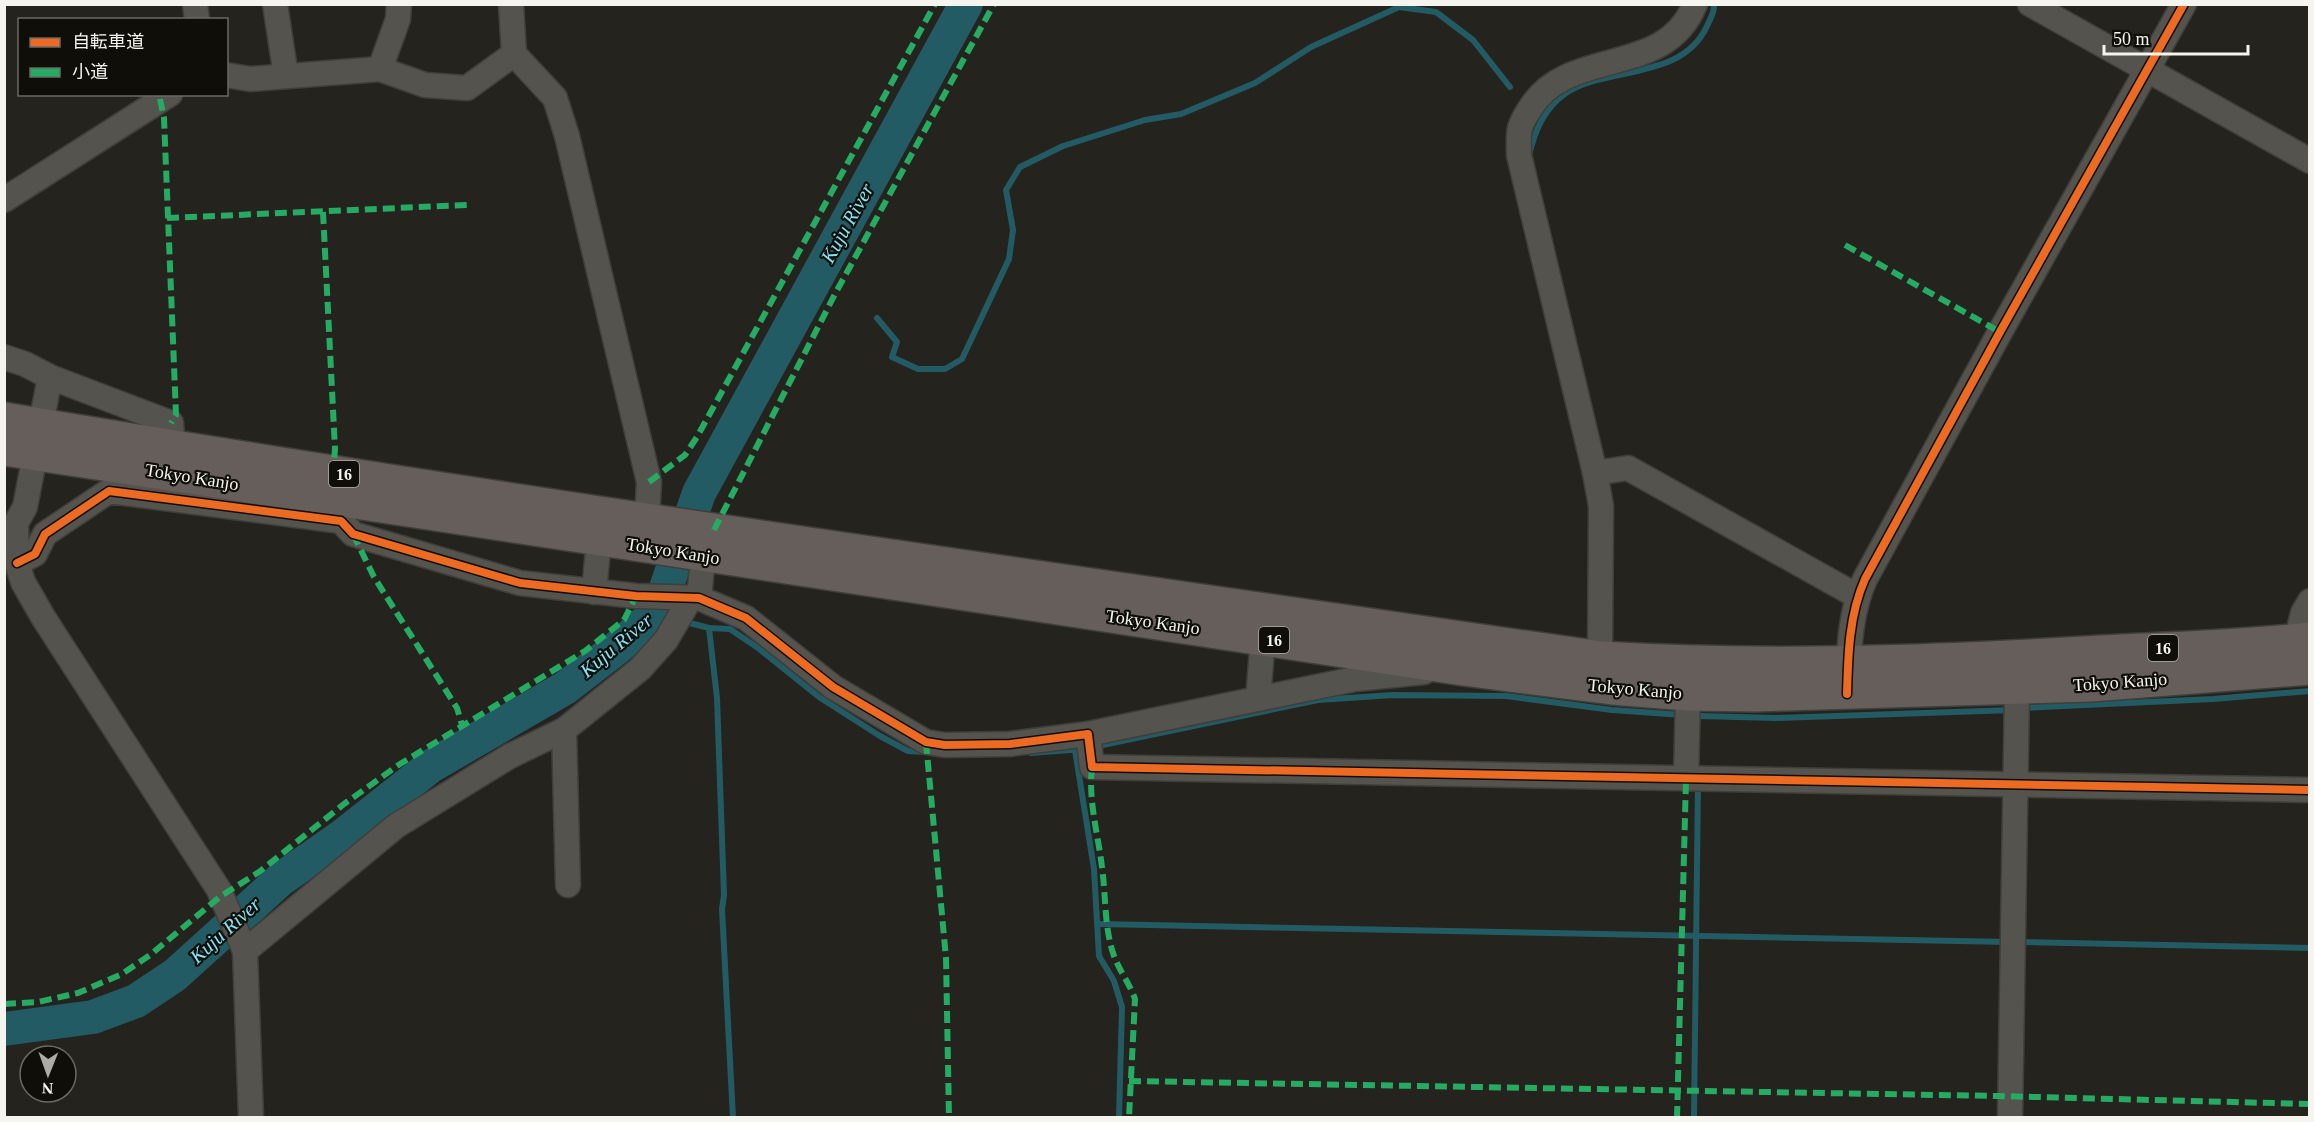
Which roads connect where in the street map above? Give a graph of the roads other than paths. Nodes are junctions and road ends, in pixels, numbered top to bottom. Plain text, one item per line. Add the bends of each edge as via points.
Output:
1 (274, 4) edge
2 (399, 4) edge
3 (511, 4) edge
4 (1695, 4) edge
5 (2030, 4) edge
6 (2184, 4) edge
7 (514, 54) junction
8 (380, 69) junction
9 (2147, 70) junction
10 (228, 75) edge
11 (286, 76) junction
12 (167, 96) edge
13 (2310, 161) edge
14 (4, 200) edge
15 (4, 357) edge
16 (50, 377) junction
17 (4, 419) edge
18 (27, 443) edge
19 (173, 448) junction
20 (1602, 471) junction
21 (334, 510) junction
22 (647, 520) junction
23 (10, 534) edge
24 (599, 539) junction
25 (706, 543) junction
26 (17, 563) junction
27 (594, 592) junction
28 (1857, 596) junction
29 (694, 598) junction
30 (2310, 601) edge
31 (1263, 638) junction
32 (2305, 649) edge
33 (1600, 658) junction
34 (1848, 662) junction
35 (1463, 669) junction
36 (2017, 688) junction
37 (1688, 694) junction
38 (1847, 694) junction
39 (1258, 699) junction
40 (564, 730) junction
41 (1088, 734) junction
42 (1686, 779) junction
43 (2015, 784) junction
44 (2310, 790) edge
45 (568, 885) dead end
46 (245, 951) junction
47 (251, 1118) edge
48 (2010, 1118) edge

1 - 11 street
2 - 8 street via 398,19
3 - 7 street
4 - 20 street via 1680,31 1666,43 1562,77 1539,95 1520,127 1519,155
5 - 9 street
6 - 9 street
7 - 8 street via 467,88 425,86
7 - 22 street via 555,98 567,136 649,482
8 - 11 street
9 - 13 street
9 - 28 street
10 - 11 street via 250,79
12 - 14 street
15 - 16 street
16 - 18 street
16 - 19 street via 171,423
17 - 18 highway, Tokyo Kanjo / 16
18 - 19 highway, Tokyo Kanjo / 16
18 - 21 highway, Tokyo Kanjo / 16
18 - 23 street via 26,507
19 - 22 highway, Tokyo Kanjo / 16
20 - 28 street via 1628,468
20 - 33 street
21 - 24 highway, Tokyo Kanjo / 16
21 - 26 street via 109,491 45,534 35,554
21 - 27 street via 353,534 520,584
22 - 25 highway, Tokyo Kanjo / 16
23 - 26 street
24 - 25 highway, Tokyo Kanjo / 16
24 - 27 street
25 - 29 street
25 - 31 highway, Tokyo Kanjo / 16
25 - 33 highway, Tokyo Kanjo / 16
26 - 46 street via 43,617 221,896
27 - 29 street
28 - 34 street
29 - 40 street via 666,640 640,669
29 - 41 street via 746,618 833,687 926,742 1010,744
30 - 32 street via 2303,613
31 - 35 highway, Tokyo Kanjo / 16
31 - 39 street
32 - 34 highway, Tokyo Kanjo / 16
32 - 36 highway, Tokyo Kanjo / 16 via 2091,685
33 - 34 highway, Tokyo Kanjo / 16 via 1685,663
34 - 38 street
35 - 37 highway, Tokyo Kanjo / 16
35 - 39 street via 1355,679
36 - 38 highway, Tokyo Kanjo / 16
36 - 43 street
37 - 38 highway, Tokyo Kanjo / 16
37 - 42 street
39 - 41 street
40 - 45 street
40 - 46 street via 510,756 396,826
41 - 42 street via 1092,767
42 - 43 street
43 - 44 street
43 - 48 street
46 - 47 street

